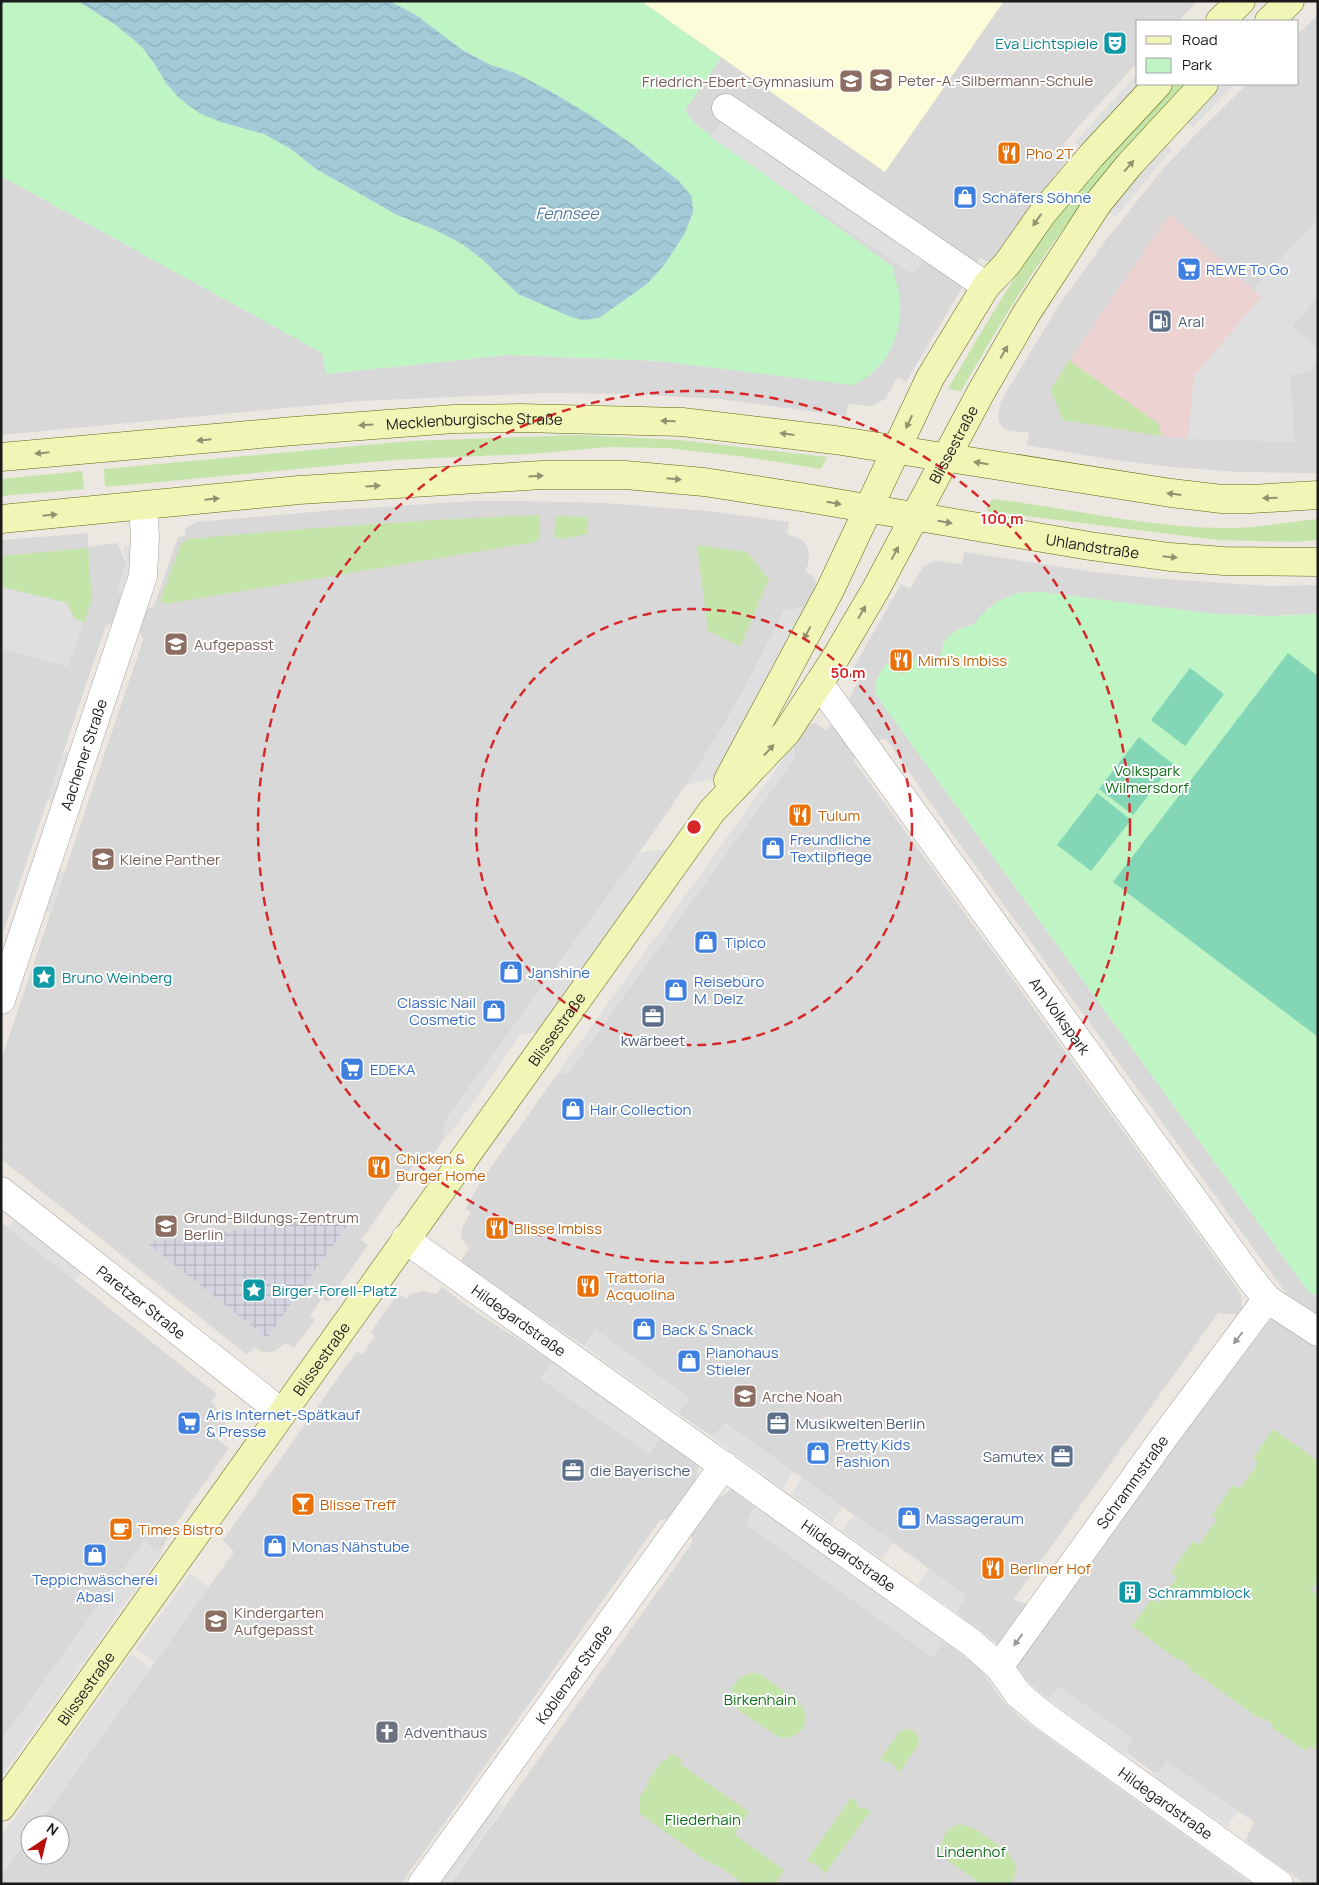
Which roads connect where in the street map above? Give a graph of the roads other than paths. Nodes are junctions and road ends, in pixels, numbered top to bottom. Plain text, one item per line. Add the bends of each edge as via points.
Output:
1 (1241, 1) edge
2 (1290, 1) edge
3 (1221, 20) edge
4 (1270, 20) edge
5 (1157, 85) edge
6 (1203, 85) edge
7 (726, 108) dead end
8 (986, 286) junction
9 (896, 450) junction
10 (1, 457) edge
11 (946, 457) junction
12 (1318, 495) edge
13 (143, 506) junction
14 (868, 509) junction
15 (914, 517) junction
16 (1, 519) edge
17 (1318, 562) edge
18 (819, 682) junction
19 (712, 812) junction
20 (1, 1000) edge
21 (1, 1191) edge
22 (406, 1239) junction
23 (1267, 1299) junction
24 (1318, 1332) edge
25 (282, 1413) junction
26 (724, 1465) junction
27 (999, 1667) junction
28 (1, 1807) edge
29 (422, 1884) edge
30 (1279, 1884) edge

1 - 3 main road
2 - 4 main road
5 -> 8 main road, Blissestraße via 1079,170 1042,214 1007,264
11 -> 6 main road, Blissestraße via 1026,314 1098,203
7 - 8 street
8 -> 9 main road, Blissestraße via 930,378
9 -> 10 main road, Mecklenburgische Straße via 682,422 520,418 454,419 294,431
9 - 11 main road, Mecklenburgische Straße
9 - 14 main road, Blissestraße
12 -> 11 main road via 1251,499 1171,494
11 - 15 main road, Blissestraße
13 -> 14 main road via 318,489 542,476 625,475 704,482
16 -> 13 main road
13 - 20 street, Aachener Straße via 143,576
14 - 15 main road, Uhlandstraße
14 -> 19 main road, Blissestraße via 830,590
15 -> 17 main road, Uhlandstraße via 1170,557
18 -> 15 main road, Blissestraße via 876,589
19 -> 18 main road, Blissestraße via 786,732
18 - 23 street, Am Volkspark
19 - 22 main road, Blissestraße
21 - 25 street, Paretzer Straße
22 - 25 main road, Blissestraße
22 - 26 street, Hildegardstraße
23 - 24 street, Am Volkspark
23 -> 27 street, Schrammstraße via 1167,1432
25 - 28 main road, Blissestraße
26 - 27 street, Hildegardstraße via 972,1643
26 - 29 street, Koblenzer Straße
27 - 30 street, Hildegardstraße via 1018,1694 1042,1714

